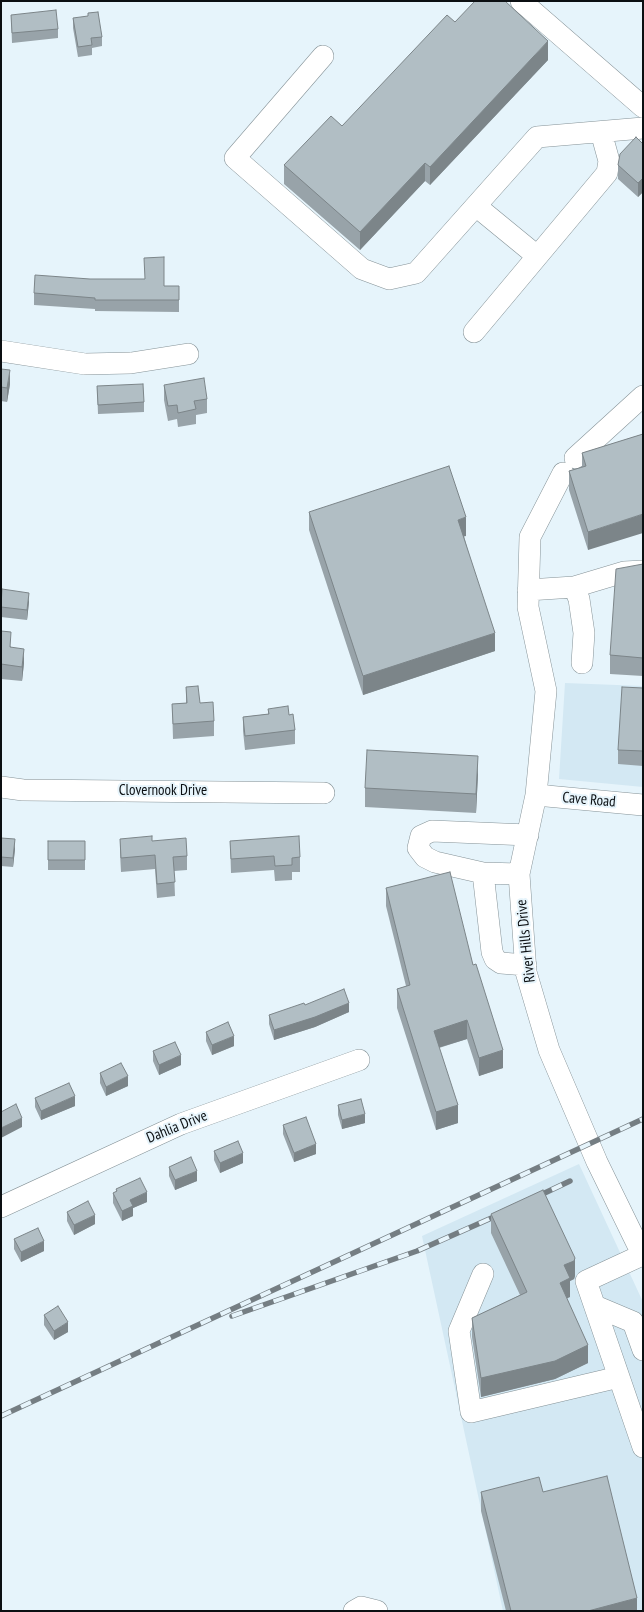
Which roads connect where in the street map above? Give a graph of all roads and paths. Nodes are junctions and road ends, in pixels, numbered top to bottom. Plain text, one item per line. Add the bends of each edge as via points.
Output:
1 (521, 1) edge
2 (323, 56) dead end
3 (643, 107) edge
4 (643, 128) edge
5 (601, 132) junction
6 (476, 206) junction
7 (536, 256) junction
8 (474, 332) dead end
9 (1, 351) edge
10 (188, 354) dead end
11 (643, 396) edge
12 (643, 571) edge
13 (574, 587) junction
14 (528, 598) junction
15 (582, 663) dead end
16 (1, 787) edge
17 (324, 792) dead end
18 (536, 795) junction
19 (643, 805) edge
20 (528, 835) junction
21 (483, 873) junction
22 (520, 874) junction
23 (526, 965) junction
24 (359, 1060) dead end
25 (1, 1207) edge
26 (637, 1227) edge
27 (643, 1256) edge
28 (483, 1274) dead end
29 (595, 1306) junction
30 (643, 1350) edge
31 (619, 1377) junction
32 (642, 1442) edge
33 (354, 1611) edge
34 (377, 1611) edge

1 - 3 street
2 - 6 street via 235,158 362,269 389,279 416,274
4 - 5 street
5 - 6 street via 537,137
5 - 7 street via 608,161 606,173
6 - 7 street
7 - 8 street
9 - 10 street via 85,364 131,363
11 - 14 street, River Hills Drive via 569,466 530,537
12 - 13 street via 624,572
13 - 14 street
13 - 15 street via 584,633
14 - 18 street, River Hills Drive via 546,691
16 - 17 street, Clovernook Drive via 23,790
18 - 19 street, Cave Road
18 - 20 street, River Hills Drive
20 - 21 street via 432,831 421,836 418,848 424,857
20 - 22 street, River Hills Drive
21 - 22 street
21 - 23 street via 495,959 501,963
22 - 23 street, River Hills Drive
23 - 26 street, River Hills Drive via 549,1050 597,1162
24 - 25 street, Dahlia Drive via 181,1124
26 - 27 street, River Hills Drive
27 - 29 street via 586,1280
28 - 31 street via 460,1331 471,1412
29 - 30 street via 633,1322
29 - 31 street
31 - 32 street
33 - 34 street via 361,1607

